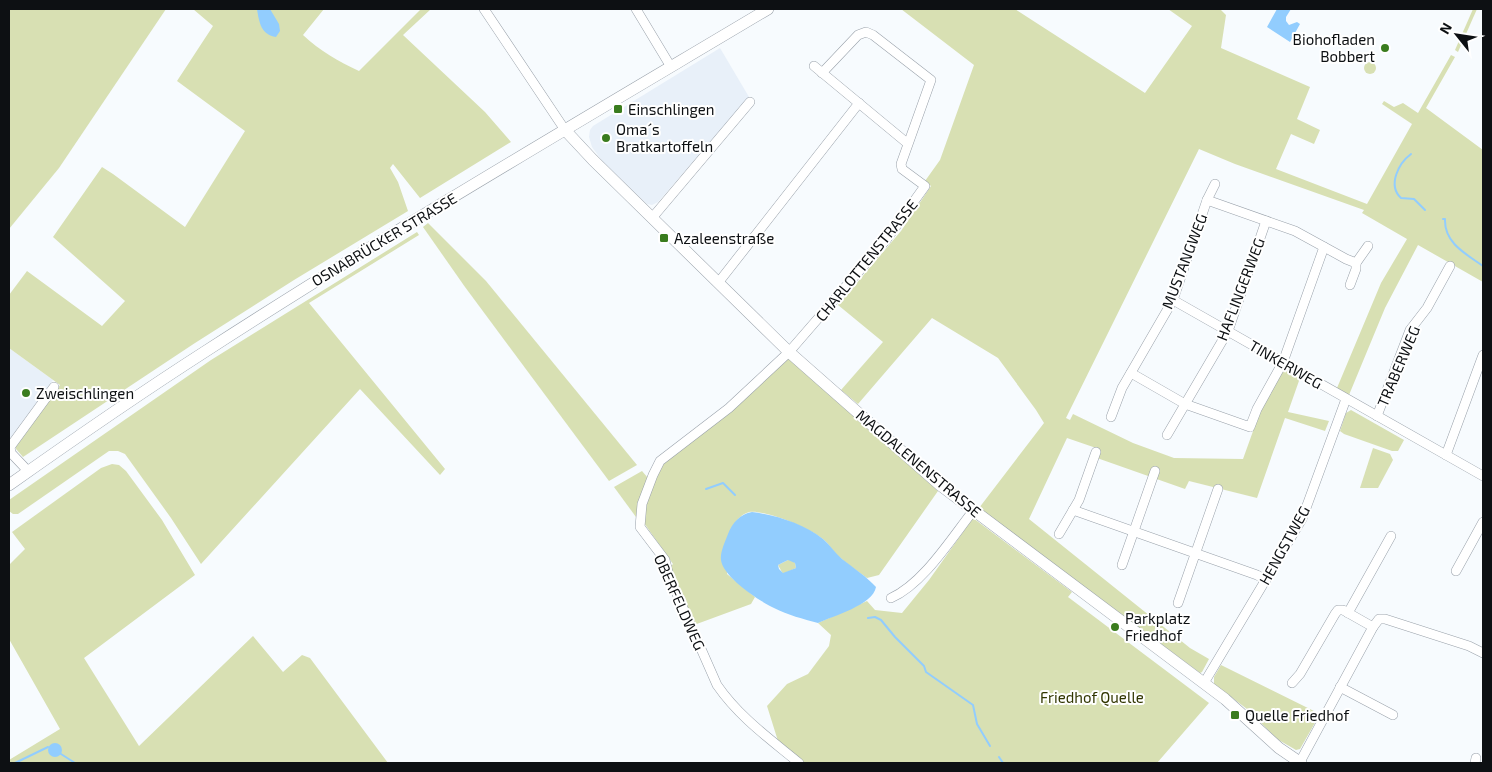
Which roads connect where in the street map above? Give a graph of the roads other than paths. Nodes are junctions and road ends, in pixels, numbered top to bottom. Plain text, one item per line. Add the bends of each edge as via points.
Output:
1 (484, 9) edge
2 (636, 9) edge
3 (768, 9) edge
4 (814, 66) dead end
5 (671, 67) junction
6 (822, 72) junction
7 (750, 102) dead end
8 (859, 103) junction
9 (565, 130) junction
10 (907, 143) junction
11 (1214, 184) dead end
12 (1207, 200) junction
13 (652, 218) junction
14 (1266, 221) junction
15 (1368, 246) dead end
16 (1324, 247) junction
17 (1356, 263) junction
18 (1450, 266) dead end
19 (718, 283) junction
20 (1350, 285) dead end
21 (1173, 300) junction
22 (1228, 331) junction
23 (789, 352) junction
24 (1483, 355) edge
25 (1284, 362) junction
26 (1131, 373) junction
27 (54, 387) dead end
28 (1346, 398) junction
29 (1185, 404) junction
30 (1377, 416) junction
31 (1111, 417) dead end
32 (1167, 435) dead end
33 (1096, 452) dead end
34 (1446, 455) junction
35 (1155, 471) dead end
36 (28, 472) junction
37 (1483, 476) edge
38 (9, 485) edge
39 (1218, 489) dead end
40 (1073, 510) junction
41 (973, 511) junction
42 (1483, 522) edge
43 (1134, 532) junction
44 (1059, 534) dead end
45 (1391, 536) dead end
46 (1195, 554) junction
47 (1122, 564) dead end
48 (1456, 571) dead end
49 (1266, 580) junction
50 (891, 598) dead end
51 (1178, 603) dead end
52 (1348, 613) junction
53 (1373, 627) junction
54 (1483, 653) edge
55 (1204, 683) junction
56 (1292, 683) dead end
57 (1340, 687) junction
58 (1393, 715) dead end
59 (799, 763) edge
60 (1300, 763) edge

1 - 9 street
2 - 5 street
3 - 5 street, OSNABRÜCKER STRASSE
4 - 6 street
5 - 9 street, OSNABRÜCKER STRASSE
6 - 8 street
6 - 10 street, CHARLOTTENSTRASSE via 858,35 866,32 931,80
7 - 13 street
8 - 10 street
8 - 19 street
9 - 13 street, MAGDALENENSTRASSE
9 - 36 street, OSNABRÜCKER STRASSE via 212,347
10 - 23 street, CHARLOTTENSTRASSE via 900,164 902,169 925,186 893,232
11 - 12 street, MUSTANGWEG
12 - 14 street
12 - 21 street, MUSTANGWEG
13 - 19 street, MAGDALENENSTRASSE
14 - 16 street
14 - 22 street, HAFLINGERWEG
15 - 17 street
16 - 17 street
16 - 25 street
17 - 20 street
18 - 30 street, TRABERWEG via 1427,308 1410,330
19 - 23 street, MAGDALENENSTRASSE
21 - 22 street, TINKERWEG
21 - 26 street, MUSTANGWEG
22 - 25 street, TINKERWEG
22 - 29 street, HAFLINGERWEG
23 - 41 street, MAGDALENENSTRASSE
23 - 59 street, OBERFELDWEG via 729,408 660,461 642,504 640,527 665,560 717,685 745,718
24 - 34 street
25 - 28 street, TINKERWEG
25 - 29 street via 1250,427
26 - 29 street
26 - 31 street, MUSTANGWEG
27 - 36 street via 10,447 11,453
28 - 30 street, TINKERWEG
28 - 49 street, HENGSTWEG via 1302,518
29 - 32 street, HAFLINGERWEG
30 - 34 street, TINKERWEG
33 - 40 street
34 - 37 street, TINKERWEG
35 - 43 street
36 - 38 street, OSNABRÜCKER STRASSE
39 - 46 street
40 - 43 street
40 - 44 street
41 - 50 street via 912,586
41 - 55 street, MAGDALENENSTRASSE
42 - 48 street
43 - 46 street
43 - 47 street
45 - 52 street
46 - 49 street
46 - 51 street
49 - 55 street, HENGSTWEG
52 - 53 street
52 - 56 street via 1338,610 1334,614
53 - 54 street via 1379,619 1385,619
53 - 57 street
55 - 60 street, MAGDALENENSTRASSE
57 - 58 street
57 - 60 street

